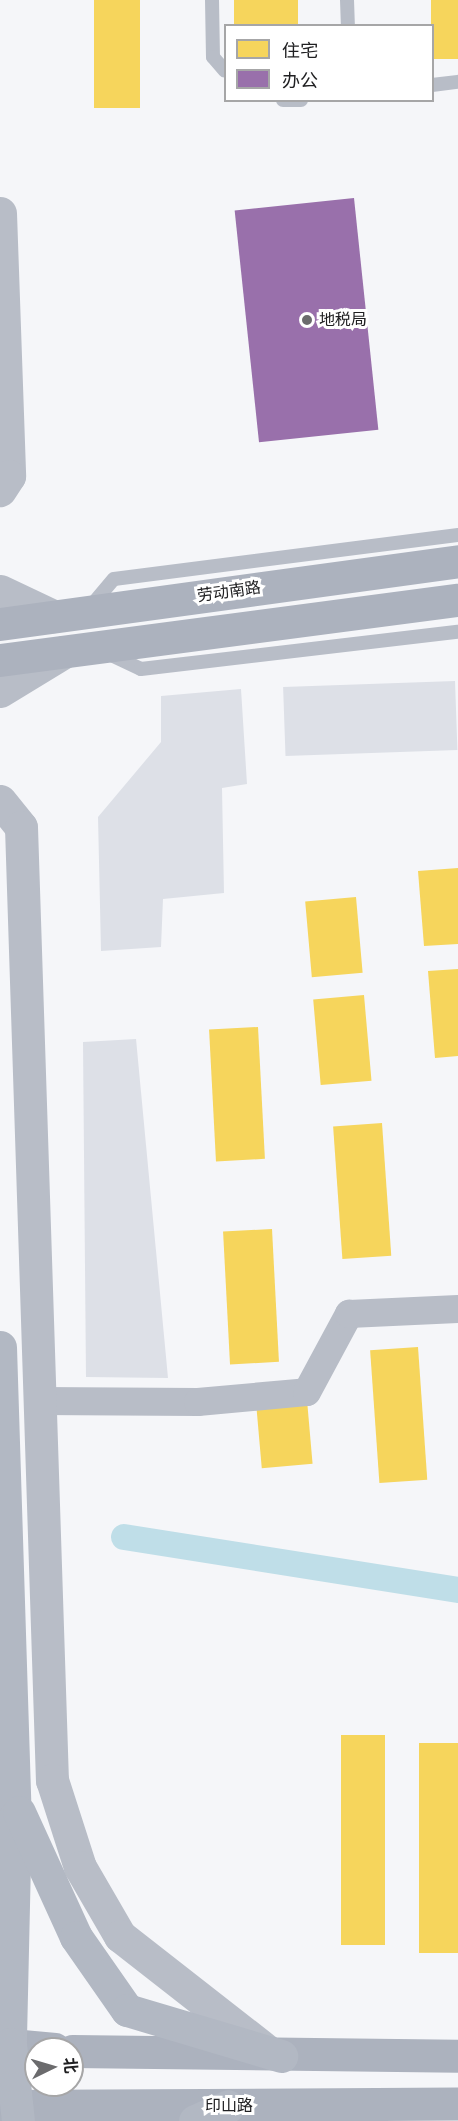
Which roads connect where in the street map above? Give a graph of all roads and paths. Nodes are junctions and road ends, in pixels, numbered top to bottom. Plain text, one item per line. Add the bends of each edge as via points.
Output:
1 (212, 0) edge
2 (346, 0) edge
3 (348, 24) edge
4 (224, 70) edge
5 (458, 82) edge
6 (434, 85) edge
7 (0, 213) edge
8 (0, 490) edge
9 (458, 535) edge
10 (458, 561) edge
11 (0, 591) edge
12 (458, 600) edge
13 (86, 612) junction
14 (53, 616) junction
15 (0, 624) edge
16 (458, 633) edge
17 (80, 650) junction
18 (0, 660) edge
19 (0, 691) edge
20 (0, 801) edge
21 (458, 1309) edge
22 (0, 1347) edge
23 (40, 1401) junction
24 (14, 1801) junction
25 (5, 2044) edge
26 (24, 2046) edge
27 (84, 2050) edge
28 (275, 2054) junction
29 (458, 2056) edge
30 (458, 2104) edge
31 (228, 2106) junction
32 (12, 2110) edge
33 (195, 2121) edge

1 - 4 lane via 213,57
2 - 3 lane
5 - 6 lane
7 - 8 street via 9,476
9 - 13 lane via 114,579
10 - 13 main road, 劳动南路
11 - 14 street
12 - 17 main road
13 - 14 main road, 劳动南路
14 - 15 main road, 劳动南路
16 - 17 lane via 141,669
17 - 18 main road
17 - 19 street
20 - 23 street via 21,827
21 - 23 street via 349,1314 307,1392 198,1402
22 - 24 highway
23 - 28 street via 52,1780 81,1867 120,1936
24 - 25 highway
24 - 28 highway via 75,1937 127,2010
25 - 26 main road
25 - 32 highway
27 - 28 main road
28 - 29 main road
30 - 31 main road, 印山路
31 - 32 main road, 印山路
31 - 33 highway

